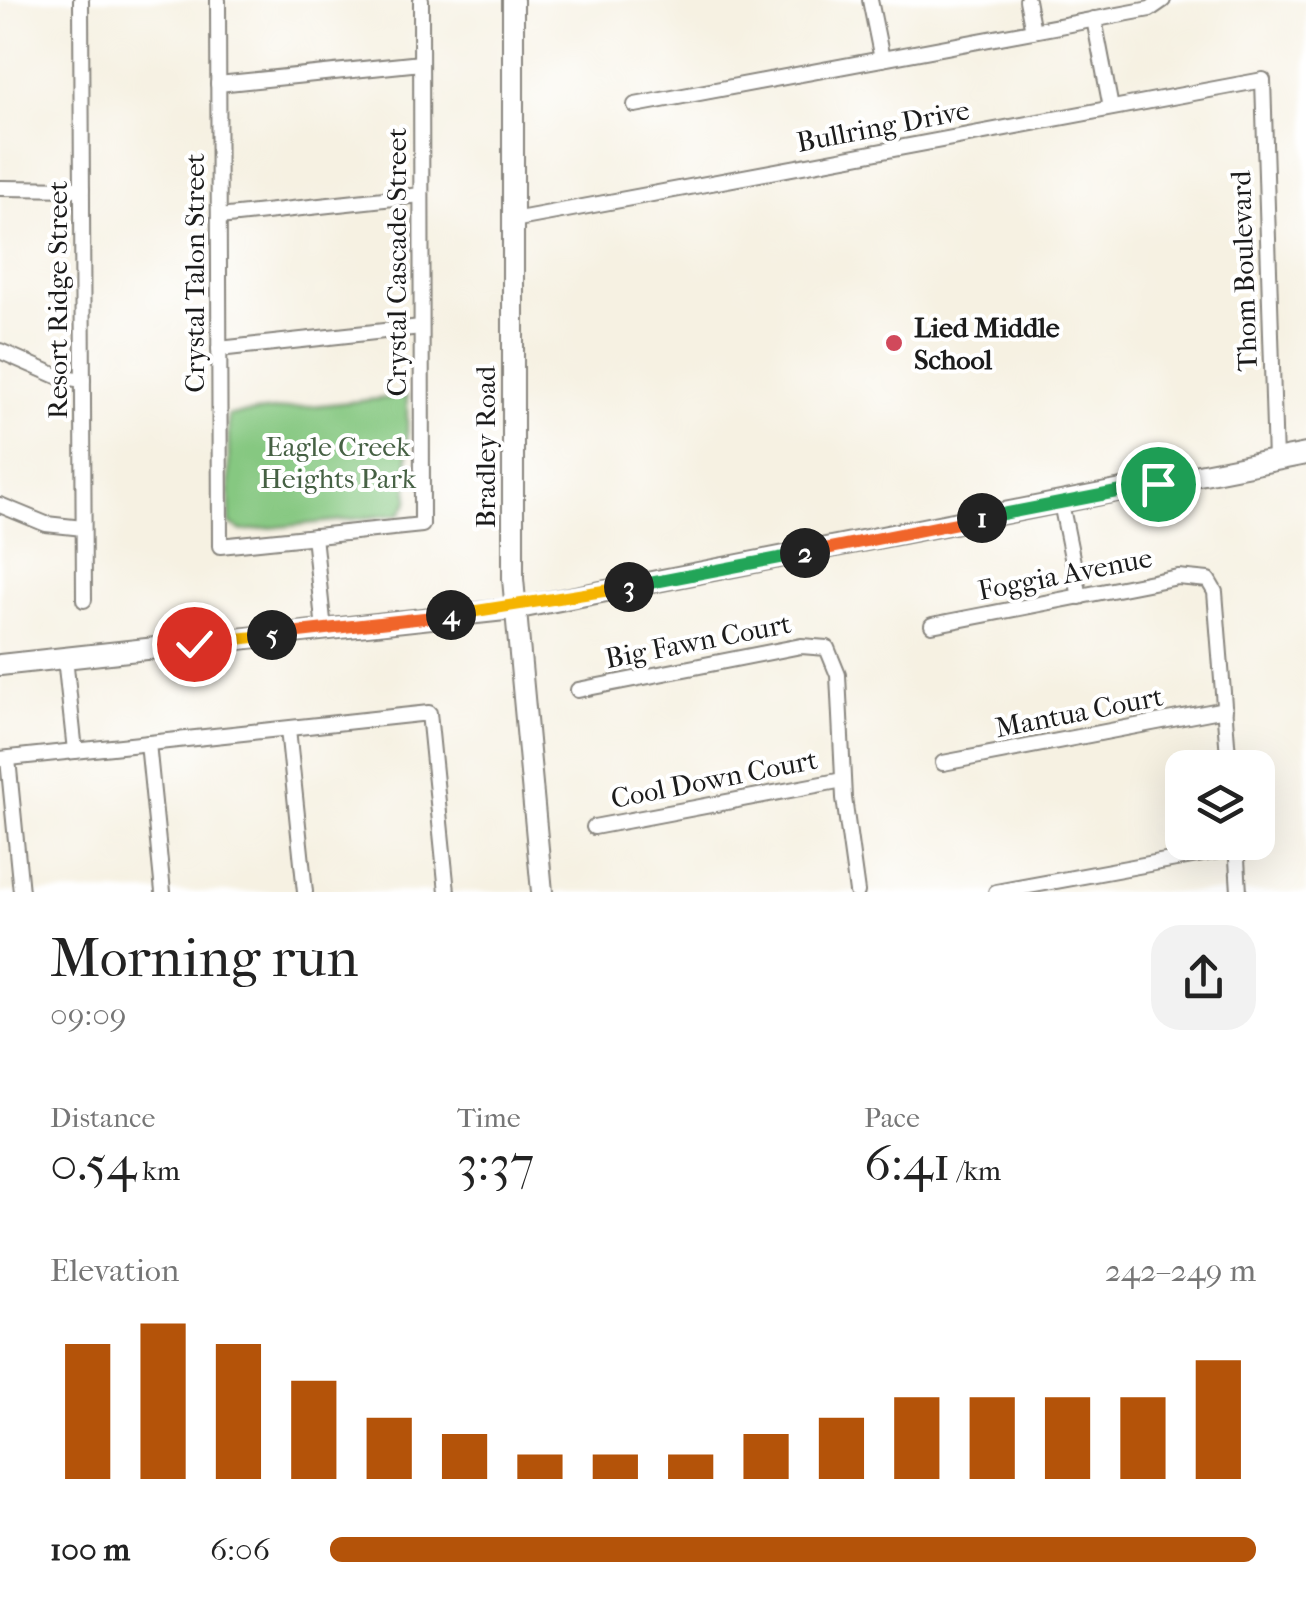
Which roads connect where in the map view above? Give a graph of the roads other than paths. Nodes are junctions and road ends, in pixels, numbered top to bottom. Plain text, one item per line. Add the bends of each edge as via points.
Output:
1 (81, 0) edge
2 (218, 0) edge
3 (421, 0) edge
4 (513, 0) edge
5 (870, 0) edge
6 (1026, 0) edge
7 (1162, 0) edge
8 (1094, 19) junction
9 (1032, 31) junction
10 (882, 59) junction
11 (421, 63) junction
12 (1262, 80) joint
13 (218, 84) junction
14 (635, 106) dead end
15 (1111, 108) junction
16 (0, 188) edge
17 (82, 189) junction
18 (421, 195) junction
19 (219, 217) junction
20 (513, 220) junction
21 (422, 328) junction
22 (220, 349) junction
23 (0, 352) edge
24 (83, 380) junction
25 (1306, 454) edge
26 (1276, 461) junction
27 (1062, 503) junction
28 (0, 505) edge
29 (83, 528) junction
30 (314, 536) junction
31 (1080, 597) junction
32 (84, 600) dead end
33 (514, 609) junction
34 (932, 625) dead end
35 (324, 630) junction
36 (66, 658) junction
37 (0, 664) edge
38 (578, 690) dead end
39 (1225, 710) junction
40 (288, 728) junction
41 (148, 744) junction
42 (1228, 750) edge
43 (76, 751) junction
44 (4, 759) edge
45 (943, 763) dead end
46 (843, 780) junction
47 (594, 826) dead end
48 (1165, 859) edge
49 (1237, 860) edge
50 (22, 892) edge
51 (163, 892) edge
52 (305, 892) edge
53 (447, 892) edge
54 (542, 892) edge
55 (858, 892) edge
56 (996, 892) edge
57 (1240, 892) edge

1 - 17 street, Resort Ridge Street
2 - 13 street, Crystal Talon Street
3 - 11 street, Crystal Cascade Street
4 - 20 main road, Bradley Road
5 - 10 street
6 - 9 street
7 - 8 street via 1150,9
8 - 9 street
8 - 15 street
9 - 10 street
10 - 14 street
11 - 13 street
11 - 18 street, Crystal Cascade Street
12 - 15 street, Bullring Drive
12 - 26 street, Thom Boulevard
13 - 19 street, Crystal Talon Street
15 - 20 street, Bullring Drive
16 - 17 street
17 - 24 street, Resort Ridge Street
18 - 19 street
18 - 21 street, Crystal Cascade Street
19 - 22 street, Crystal Talon Street
20 - 33 main road, Bradley Road
21 - 22 street
21 - 30 street, Crystal Cascade Street via 422,525
22 - 30 street, Crystal Talon Street via 220,546
23 - 24 street
24 - 29 street, Resort Ridge Street
25 - 26 main road
26 - 27 main road
27 - 31 street
27 - 33 main road
28 - 29 street via 46,524
29 - 32 street, Resort Ridge Street
30 - 35 street
31 - 34 street, Foggia Avenue
31 - 39 street, Foggia Avenue via 1178,577 1208,580 1215,592
33 - 35 main road
33 - 54 main road, Bradley Road
35 - 36 main road
36 - 37 main road
36 - 43 street
38 - 46 street, Big Fawn Court via 801,646 827,648 838,675
39 - 42 street
39 - 45 street, Mantua Court
40 - 41 street
40 - 52 street
40 - 53 street via 429,714
41 - 43 street
41 - 51 street
43 - 44 street
44 - 50 street
46 - 47 street, Cool Down Court
46 - 55 street
48 - 56 street
49 - 57 street

